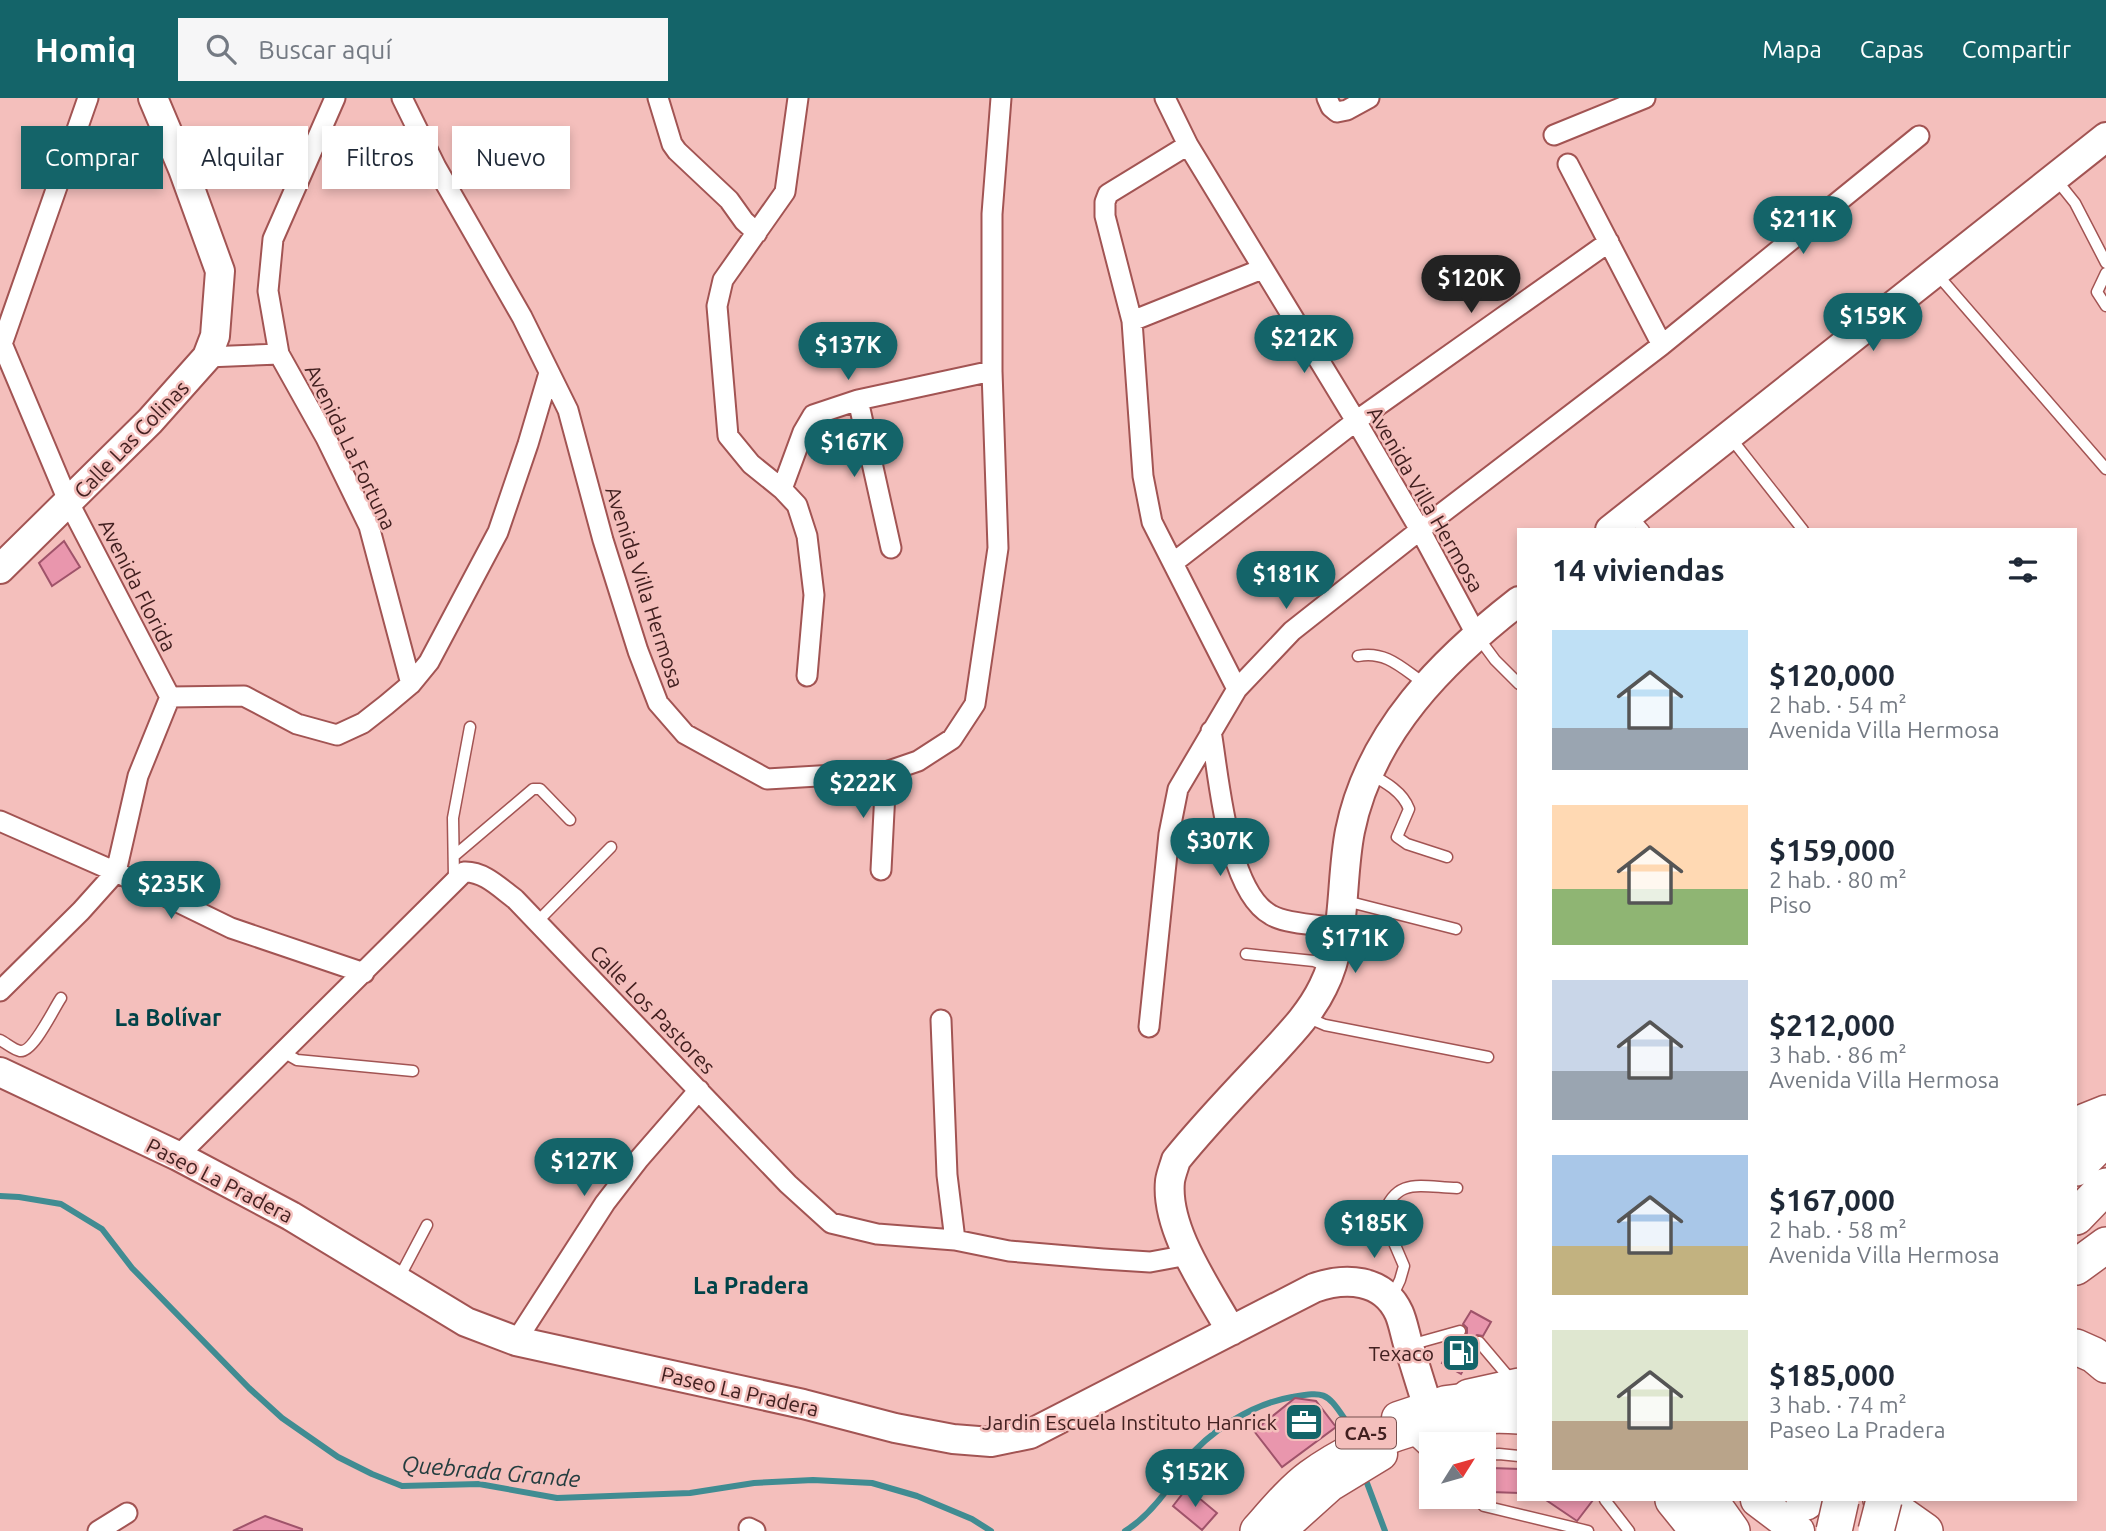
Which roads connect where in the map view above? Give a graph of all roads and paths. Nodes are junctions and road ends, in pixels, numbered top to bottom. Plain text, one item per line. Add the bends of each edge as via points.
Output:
1 (88, 98) edge
2 (153, 98) edge
3 (335, 98) edge
4 (402, 98) edge
5 (657, 98) edge
6 (797, 98) edge
7 (1001, 98) edge
8 (1165, 98) edge
9 (1327, 98) edge
10 (1368, 98) edge
11 (1645, 98) edge
12 (1554, 135) dead end
13 (1919, 136) dead end
14 (2106, 137) edge
15 (1188, 145) junction
16 (1568, 164) dead end
17 (2055, 178) junction
18 (757, 233) junction
19 (1609, 242) junction
20 (2106, 262) edge
21 (1262, 269) junction
22 (1935, 273) junction
23 (2106, 273) edge
24 (2106, 306) edge
25 (1132, 321) junction
26 (1, 341) edge
27 (1662, 345) junction
28 (279, 354) junction
29 (207, 357) junction
30 (992, 371) junction
31 (549, 373) junction
32 (858, 400) junction
33 (1356, 421) junction
34 (1729, 436) junction
35 (2106, 469) edge
36 (782, 489) junction
37 (69, 502) junction
38 (1628, 525) edge
39 (1801, 528) edge
40 (1420, 530) junction
41 (891, 548) dead end
42 (1173, 563) junction
43 (0, 569) edge
44 (1517, 603) edge
45 (1476, 634) junction
46 (1358, 656) dead end
47 (807, 676) dead end
48 (1517, 682) edge
49 (411, 684) junction
50 (1426, 684) junction
51 (1237, 689) junction
52 (170, 697) junction
53 (470, 727) dead end
54 (1211, 731) junction
55 (886, 772) junction
56 (1370, 774) junction
57 (570, 820) dead end
58 (0, 821) edge
59 (611, 847) dead end
60 (454, 856) junction
61 (1447, 857) dead end
62 (880, 870) dead end
63 (116, 872) junction
64 (454, 882) junction
65 (1342, 900) junction
66 (537, 922) junction
67 (1339, 928) junction
68 (1456, 929) dead end
69 (1247, 954) dead end
70 (1331, 968) junction
71 (364, 972) junction
72 (0, 991) edge
73 (61, 998) dead end
74 (1306, 1017) junction
75 (941, 1020) dead end
76 (1149, 1027) dead end
77 (0, 1040) edge
78 (283, 1052) junction
79 (1488, 1057) dead end
80 (412, 1070) dead end
81 (0, 1072) edge
82 (699, 1090) junction
83 (2106, 1113) edge
84 (2077, 1125) edge
85 (2106, 1138) edge
86 (178, 1156) junction
87 (2077, 1167) edge
88 (2106, 1186) edge
89 (1457, 1188) dead end
90 (2077, 1216) edge
91 (427, 1225) dead end
92 (955, 1240) junction
93 (2106, 1245) edge
94 (1188, 1255) junction
95 (2077, 1266) edge
96 (398, 1280) junction
97 (1390, 1300) junction
98 (2077, 1330) edge
99 (1231, 1331) junction
100 (1460, 1331) dead end
101 (516, 1341) junction
102 (1479, 1342) dead end
103 (2106, 1343) edge
104 (1409, 1346) junction
105 (2077, 1348) edge
106 (2106, 1364) edge
107 (1517, 1392) edge
108 (1517, 1395) edge
109 (1517, 1396) edge
110 (1469, 1397) joint
111 (1428, 1407) junction
112 (1517, 1425) edge
113 (1441, 1432) edge
114 (1419, 1449) edge
115 (1496, 1454) edge
116 (1517, 1456) edge
117 (1606, 1501) edge
118 (1675, 1501) edge
119 (1711, 1501) edge
120 (1763, 1501) edge
121 (1842, 1501) edge
122 (1883, 1501) edge
123 (1884, 1501) edge
124 (1803, 1508) edge
125 (1496, 1509) edge
126 (127, 1513) dead end
127 (1292, 1523) edge
128 (98, 1531) edge
129 (1242, 1531) edge
130 (1258, 1531) edge
131 (1588, 1531) edge
132 (1629, 1531) edge
133 (1698, 1531) edge
134 (1732, 1531) edge
135 (1834, 1531) edge
136 (1843, 1531) edge
137 (1876, 1531) edge
138 (1925, 1531) edge

1 - 26 street
2 - 29 street via 220,271 215,336
3 - 28 street, Avenida La Fortuna via 273,239 268,291
4 - 31 street, Avenida Villa Hermosa
5 - 18 street via 677,151
6 - 18 street via 785,192
7 - 30 street, Avenida Villa Hermosa via 992,214
8 - 15 street, Avenida Villa Hermosa
9 - 10 street via 1337,112
11 - 12 street
13 - 27 street
14 - 17 street
15 - 21 street, Avenida Villa Hermosa
15 - 25 street via 1108,194 1105,202
16 - 19 street
17 - 20 lane via 2075,203
17 - 22 street
18 - 36 street via 723,280 717,306 722,390 728,436 751,464
19 - 27 street
19 - 33 street
21 - 25 street
21 - 33 street, Avenida Villa Hermosa
22 - 34 street
22 - 35 lane
23 - 24 lane via 2097,292
25 - 42 street via 1143,476 1152,522
26 - 37 street, Avenida Florida
27 - 40 street
28 - 29 street
28 - 49 street, Avenida La Fortuna via 369,526
29 - 37 street, Calle Las Colinas
30 - 32 street
30 - 55 street, Avenida Villa Hermosa via 998,548 975,704 952,739 918,761
31 - 49 street via 498,532 429,662
31 - 55 street, Avenida Villa Hermosa via 568,410 607,552 658,703 685,734 767,779
32 - 36 street via 813,415
32 - 41 street
33 - 40 street, Avenida Villa Hermosa
33 - 42 street
34 - 38 street
34 - 39 lane
36 - 47 street via 797,505 807,536 814,595
37 - 43 street, Calle Las Colinas
37 - 52 street, Avenida Florida
40 - 45 street, Avenida Villa Hermosa
40 - 51 street via 1292,631
42 - 51 street
44 - 45 street
45 - 48 lane
45 - 50 street
46 - 50 lane via 1384,655
49 - 52 street via 363,723 337,735 297,724 244,696
50 - 56 street via 1391,733
51 - 54 street
52 - 63 street via 138,776
53 - 60 lane via 453,818
54 - 67 street via 1233,855 1250,893 1274,918
54 - 76 street via 1178,789
55 - 62 street
56 - 61 lane via 1407,802 1409,809 1397,837 1401,842
56 - 65 street via 1350,831
57 - 60 lane via 540,789 533,789
58 - 63 street
59 - 66 lane
60 - 64 lane
63 - 71 street via 231,928
63 - 72 street
64 - 66 street, Calle Los Pastores via 464,872 474,871
64 - 71 street
65 - 67 street
65 - 68 lane
66 - 82 street, Calle Los Pastores
67 - 70 street
69 - 70 lane via 1314,961
70 - 74 street
71 - 78 street
73 - 77 lane via 26,1050
74 - 79 lane via 1325,1025
74 - 94 street via 1177,1160 1170,1179 1170,1199
75 - 92 street via 947,1175
78 - 80 lane via 297,1060
78 - 86 street
81 - 86 street, Paseo La Pradera
82 - 92 street, Calle Los Pastores via 831,1223 877,1234
82 - 101 street via 605,1203
83 - 84 highway
85 - 87 highway
86 - 96 street, Paseo La Pradera
88 - 90 highway
89 - 97 lane via 1404,1187 1392,1195 1383,1217 1404,1266
91 - 96 lane
92 - 94 street, Calle Los Pastores via 1009,1251 1150,1262
93 - 95 highway
94 - 99 street
96 - 101 street, Paseo La Pradera via 466,1322
97 - 99 street, Paseo La Pradera via 1368,1284 1332,1282
97 - 104 street
98 - 103 highway
99 - 101 street, Paseo La Pradera via 1030,1434 991,1442 895,1428
100 - 104 lane
102 - 107 lane
104 - 111 street
105 - 106 highway
108 - 110 highway
109 - 130 highway via 1406,1430 1351,1453 1310,1479
110 - 111 main road, CA-5
111 - 129 main road, CA-5 via 1383,1424 1311,1463
112 - 113 main road, CA-5
114 - 127 main road, CA-5 via 1383,1452 1330,1485
115 - 116 lane
117 - 132 lane
118 - 133 highway
119 - 134 highway
120 - 124 main road
121 - 135 highway, bridge
122 - 137 highway, bridge
123 - 138 highway
124 - 136 main road
125 - 131 lane
126 - 128 street

